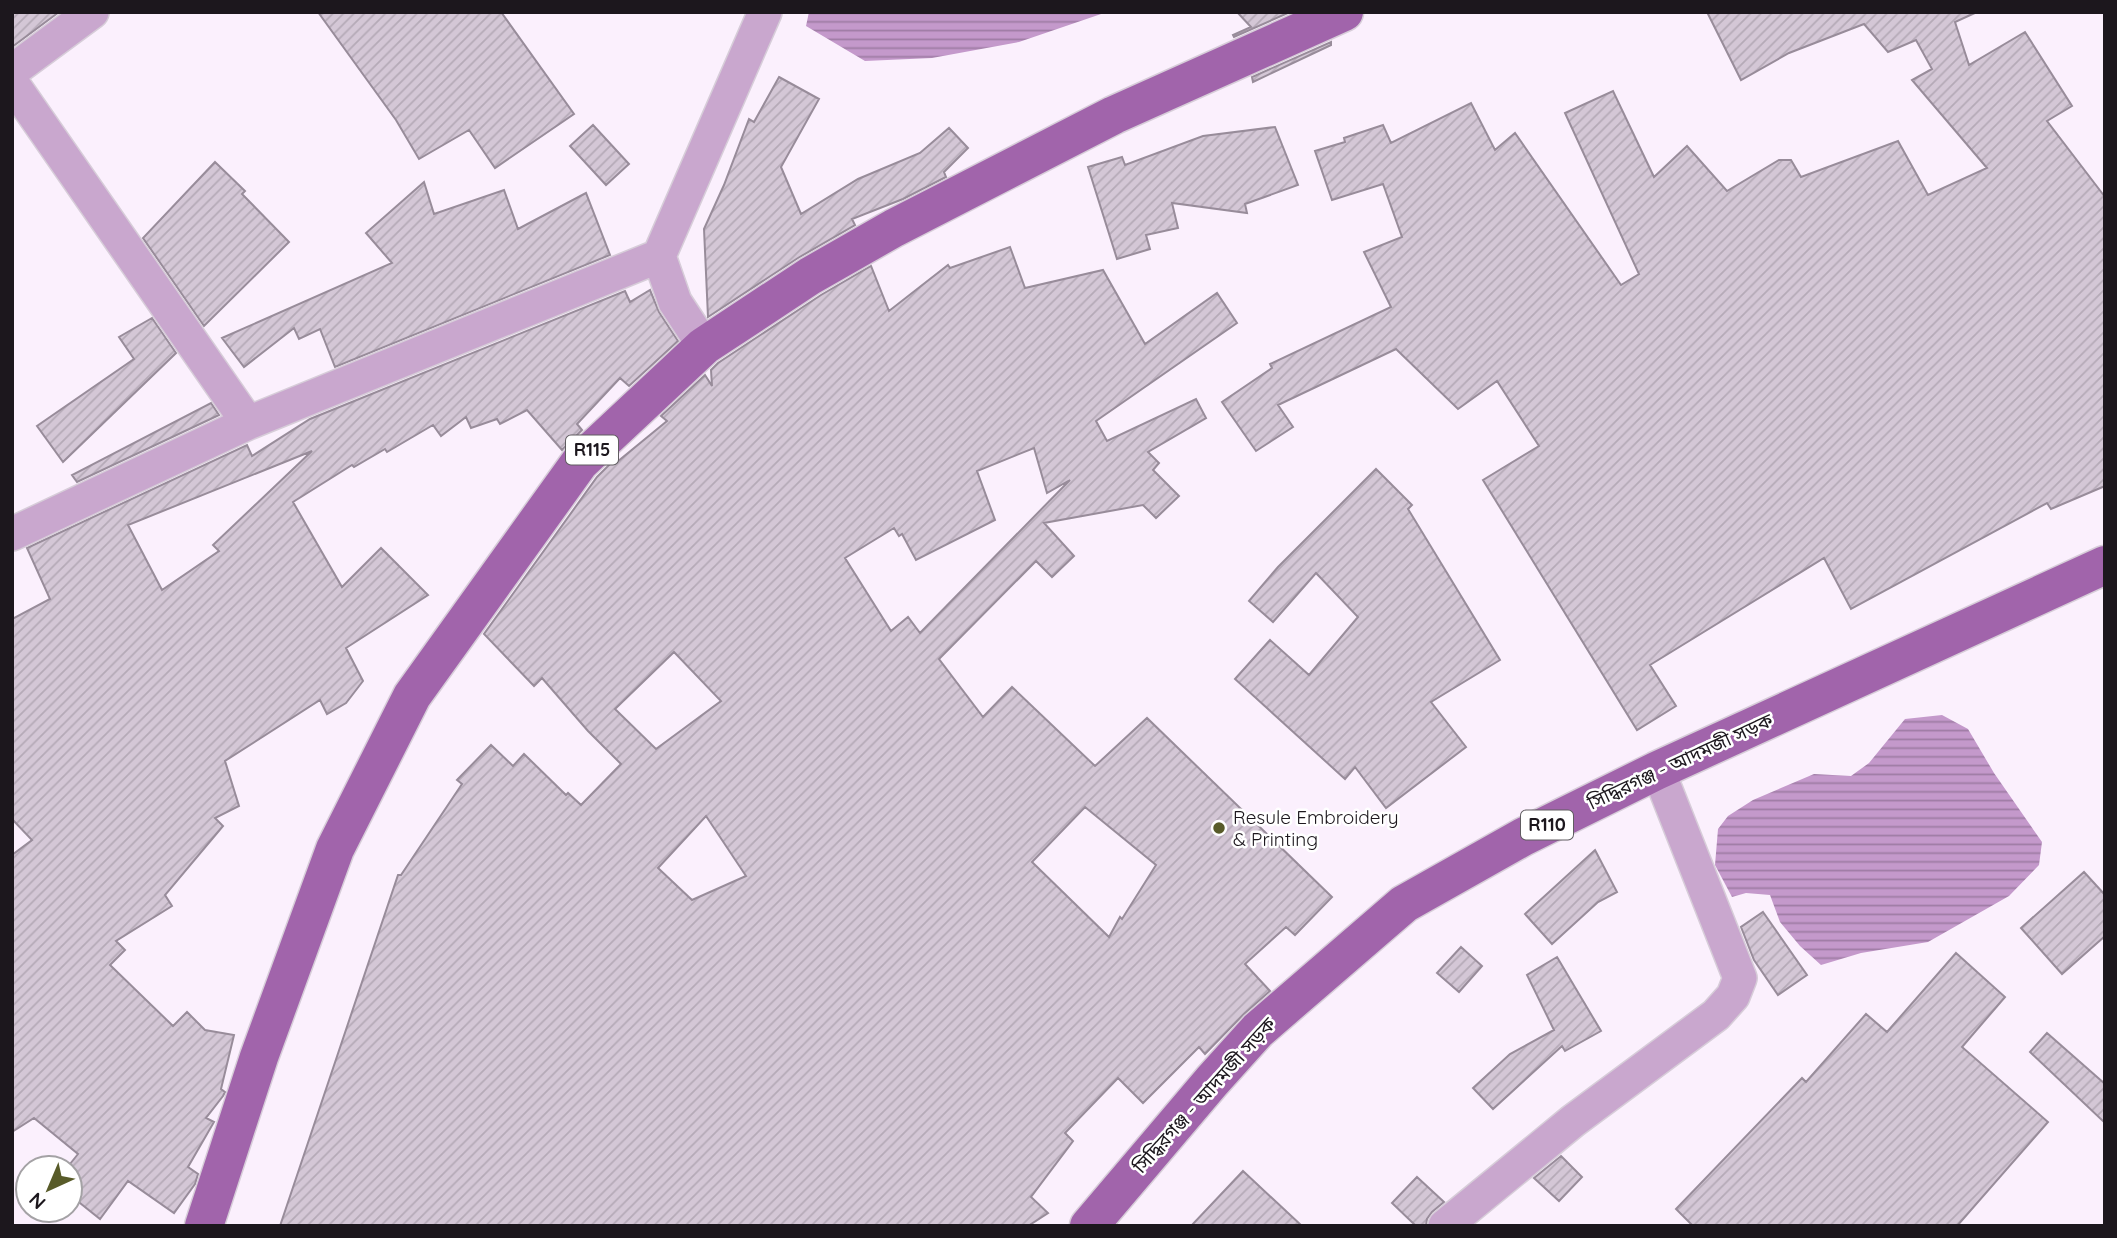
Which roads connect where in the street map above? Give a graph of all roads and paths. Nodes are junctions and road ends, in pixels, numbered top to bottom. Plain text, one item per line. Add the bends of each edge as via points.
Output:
1 (92, 12) edge
2 (765, 12) edge
3 (1343, 12) edge
4 (12, 71) edge
5 (12, 83) edge
6 (659, 257) junction
7 (704, 346) junction
8 (248, 423) junction
9 (12, 534) edge
10 (2105, 565) edge
11 (1656, 771) junction
12 (204, 1226) edge
13 (1090, 1226) edge
14 (1445, 1226) edge

1 - 4 street
2 - 6 street
3 - 7 main road, R115 via 1114,115 894,228
5 - 8 street
6 - 7 street via 675,302
6 - 8 street
7 - 12 main road, R115 via 580,462 412,696 334,849
8 - 9 street
10 - 11 main road, সিদ্ধিরগঞ্জ - আদমজী সড়ক / R110
11 - 13 main road, সিদ্ধিরগঞ্জ - আদমজী সড়ক / R110 via 1524,836 1404,904 1258,1030
11 - 14 street via 1740,978 1733,996 1716,1015 1573,1121

